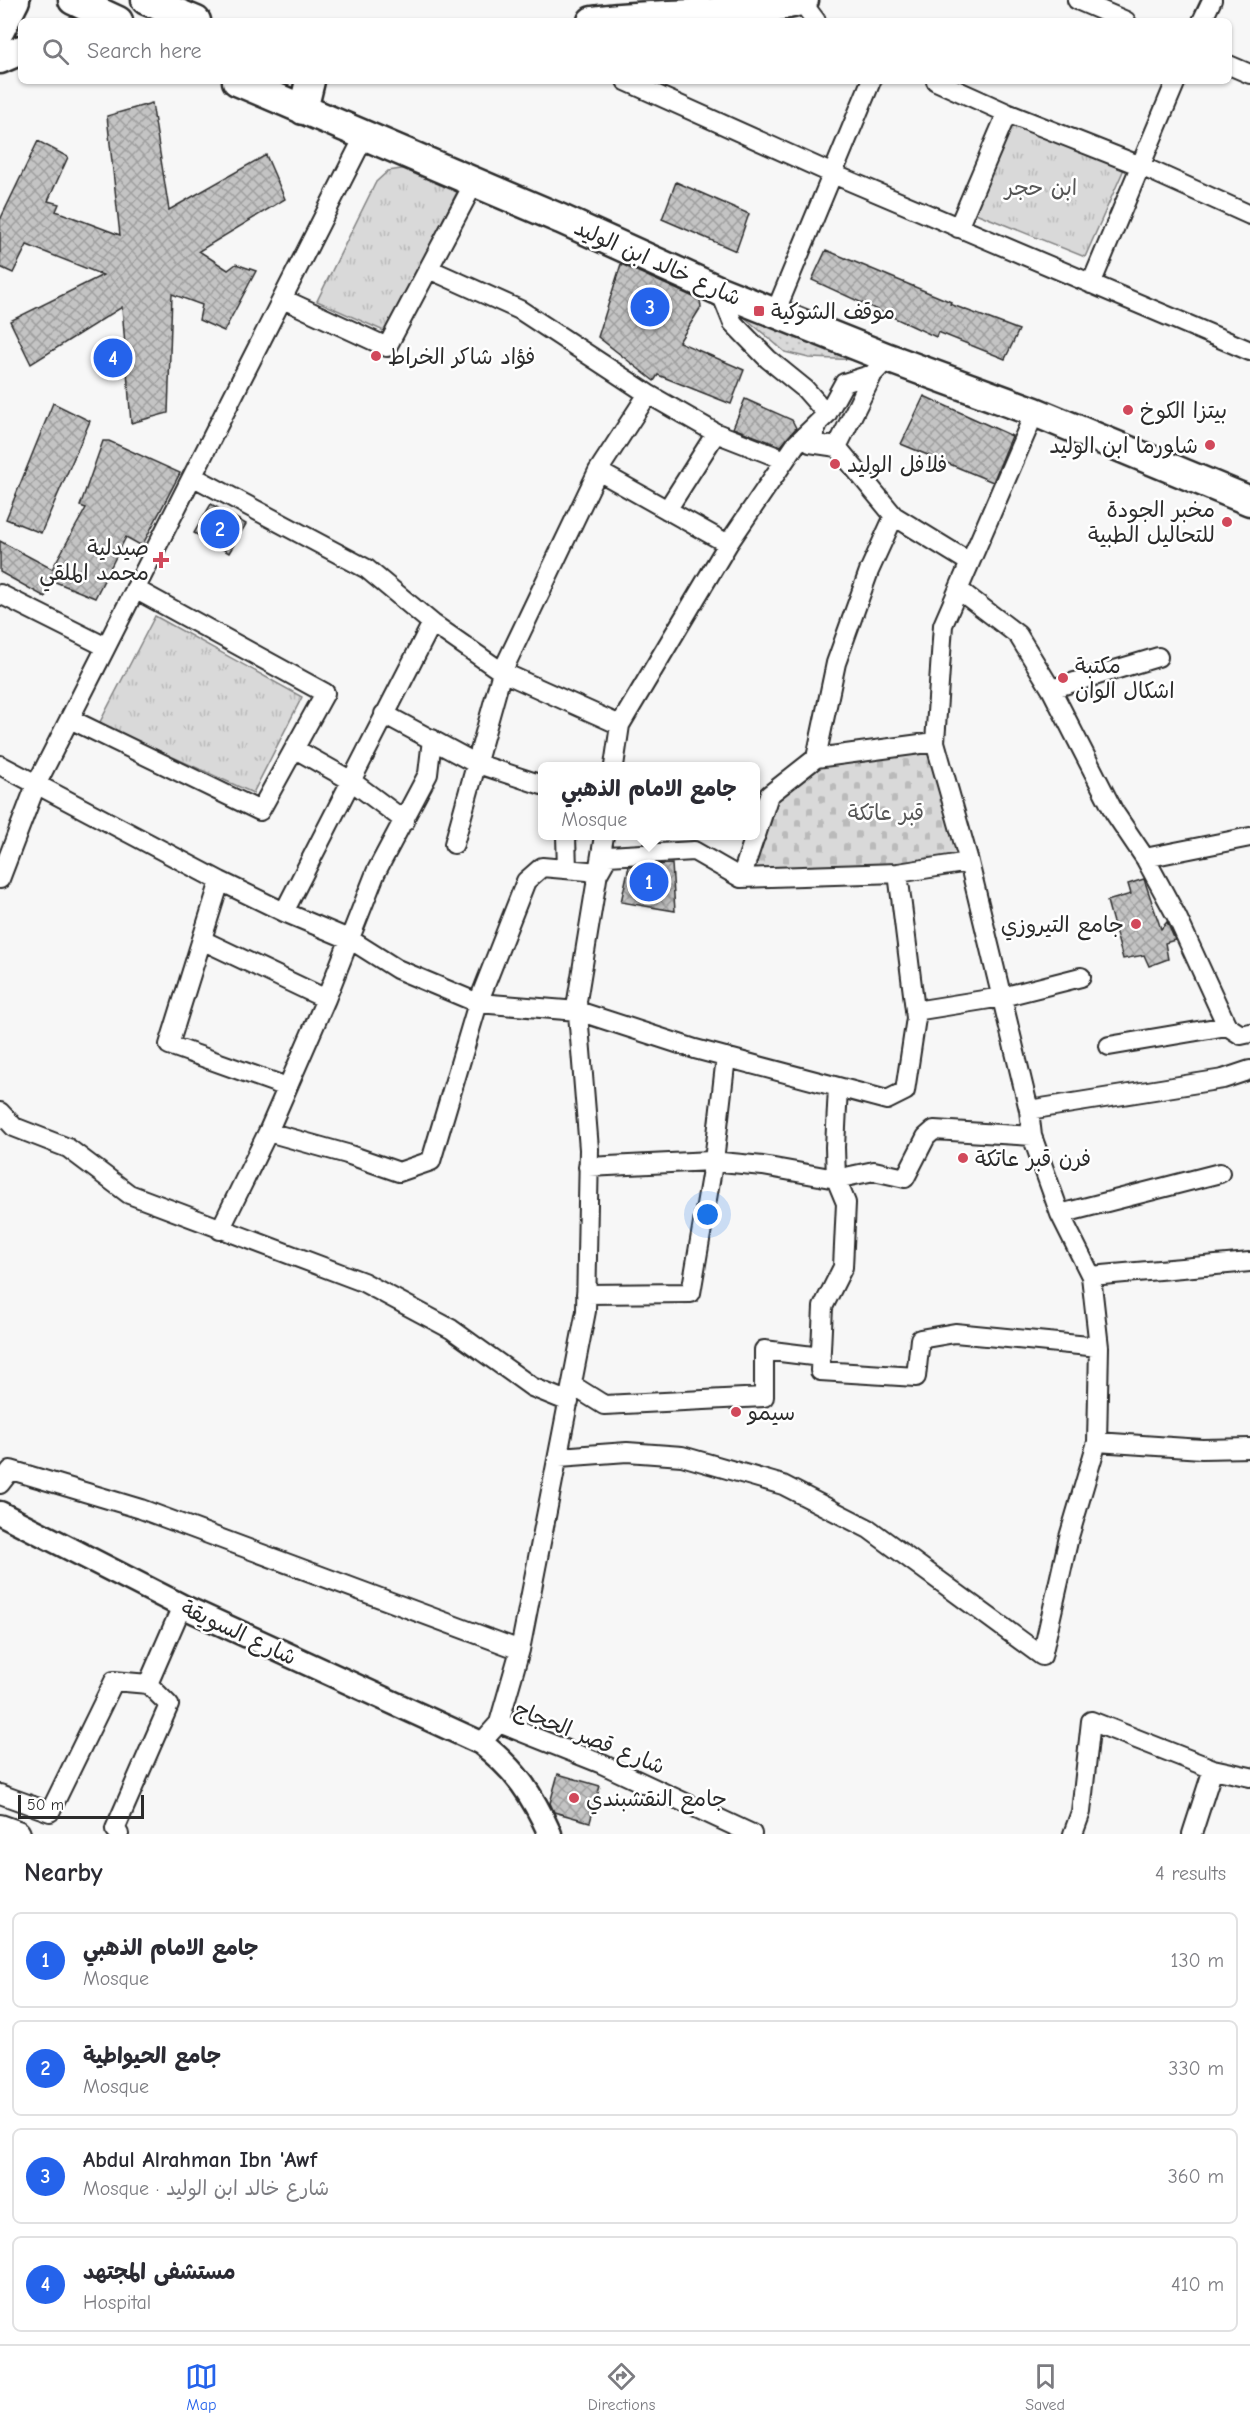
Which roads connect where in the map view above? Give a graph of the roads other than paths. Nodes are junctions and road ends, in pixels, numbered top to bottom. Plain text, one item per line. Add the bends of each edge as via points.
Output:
1 (15, 0) edge
2 (73, 0) edge
3 (146, 0) edge
4 (191, 0) edge
5 (1077, 0) edge
6 (1212, 0) edge
7 (807, 7) edge
8 (103, 18) edge
9 (189, 18) edge
10 (216, 18) edge
11 (639, 18) edge
12 (1119, 18) edge
13 (1203, 18) edge
14 (0, 30) edge
15 (18, 51) edge
16 (0, 59) edge
17 (1232, 66) edge
18 (1250, 74) edge
19 (244, 84) edge
20 (309, 84) edge
21 (633, 84) edge
22 (871, 84) edge
23 (943, 84) edge
24 (1175, 84) edge
25 (303, 110) junction
26 (1007, 113) junction
27 (364, 137) junction
28 (1141, 166) junction
29 (833, 174) junction
30 (474, 183) junction
31 (1250, 215) edge
32 (958, 228) junction
33 (429, 269) junction
34 (1092, 284) junction
35 (720, 291) junction
36 (283, 299) junction
37 (775, 313) junction
38 (1250, 351) edge
39 (880, 366) junction
40 (648, 394) junction
41 (1035, 412) junction
42 (822, 420) junction
43 (716, 433) junction
44 (837, 447) junction
45 (785, 460) junction
46 (598, 471) junction
47 (194, 477) junction
48 (1250, 501) edge
49 (667, 510) junction
50 (894, 516) junction
51 (728, 544) junction
52 (969, 562) junction
53 (135, 589) junction
54 (959, 590) junction
55 (0, 594) edge
56 (432, 623) junction
57 (106, 647) junction
58 (1158, 657) dead end
59 (502, 672) junction
60 (1051, 689) junction
61 (384, 714) junction
62 (70, 719) junction
63 (620, 725) junction
64 (432, 739) junction
65 (935, 742) junction
66 (295, 749) junction
67 (816, 758) junction
68 (615, 762) edge
69 (475, 763) junction
70 (0, 765) edge
71 (350, 780) junction
72 (538, 783) edge
73 (36, 785) junction
74 (405, 821) junction
75 (760, 821) edge
76 (1250, 837) edge
77 (566, 840) edge
78 (603, 840) edge
79 (753, 840) edge
80 (454, 844) dead end
81 (1145, 858) junction
82 (969, 862) junction
83 (567, 869) junction
84 (598, 872) junction
85 (898, 873) junction
86 (741, 878) junction
87 (0, 879) edge
88 (220, 881) junction
89 (284, 912) junction
90 (202, 940) junction
91 (351, 940) junction
92 (1081, 977) dead end
93 (1002, 997) junction
94 (326, 999) junction
95 (478, 1003) junction
96 (578, 1011) junction
97 (915, 1011) junction
98 (1227, 1026) junction
99 (1250, 1033) edge
100 (1109, 1046) dead end
101 (726, 1057) junction
102 (1250, 1070) edge
103 (287, 1087) junction
104 (838, 1087) junction
105 (1029, 1110) junction
106 (0, 1112) edge
107 (268, 1132) junction
108 (1032, 1136) junction
109 (711, 1161) junction
110 (588, 1167) junction
111 (1220, 1173) dead end
112 (836, 1179) junction
113 (1060, 1214) junction
114 (220, 1230) junction
115 (1250, 1262) edge
116 (1091, 1276) junction
117 (586, 1294) junction
118 (1099, 1347) junction
119 (821, 1357) junction
120 (570, 1394) junction
121 (1097, 1442) junction
122 (1250, 1448) edge
123 (559, 1457) junction
124 (0, 1484) edge
125 (0, 1514) edge
126 (182, 1606) junction
127 (520, 1650) junction
128 (148, 1684) junction
129 (500, 1723) junction
130 (481, 1743) junction
131 (1213, 1768) junction
132 (1250, 1777) edge
133 (0, 1794) edge
134 (0, 1828) edge
135 (17, 1834) edge
136 (118, 1834) edge
137 (549, 1834) edge
138 (752, 1834) edge
139 (1073, 1834) edge
140 (1192, 1834) edge

1 - 14 main road
2 - 8 main road
3 - 9 main road
4 - 10 main road
5 - 12 street
6 - 13 street
7 - 11 main road
15 - 16 main road
17 - 18 street
19 - 25 main road, شارع خالد ابن الوليد
20 - 25 main road
21 - 29 street
22 - 29 street
23 - 26 street
24 - 28 street
25 - 27 main road, شارع خالد ابن الوليد
26 - 28 street
26 - 32 street
27 - 30 main road, شارع خالد ابن الوليد
27 - 36 street
28 - 31 street
28 - 34 street
29 - 32 street
29 - 37 street
30 - 33 street
30 - 35 main road, شارع خالد ابن الوليد
32 - 34 street
33 - 36 street via 387,347
33 - 40 street via 520,309
34 - 38 street
35 - 37 main road, شارع خالد ابن الوليد
35 - 42 street via 733,323 805,389
36 - 47 street
37 - 39 main road, شارع خالد ابن الوليد
39 - 41 main road, شارع خالد ابن الوليد
39 - 42 street via 844,383
39 - 44 street
40 - 43 street
40 - 46 street
41 - 48 main road, شارع خالد ابن الوليد
41 - 52 street
42 - 44 street via 810,443
42 - 45 street
43 - 45 street
43 - 49 street
44 - 50 street
45 - 51 street
46 - 49 street
46 - 59 street
47 - 53 street
47 - 56 street via 367,569
49 - 51 street
50 - 52 street
50 - 67 street via 869,571 836,663
51 - 63 street
52 - 54 street
53 - 57 street
53 - 66 street via 325,693
54 - 60 street via 1018,635
54 - 65 street via 943,625
55 - 57 street
56 - 59 street
56 - 61 street
57 - 62 street
58 - 60 street
59 - 63 street
59 - 69 street
60 - 81 street via 1114,812
61 - 64 street
61 - 71 street
62 - 66 street via 260,811
62 - 73 street
63 - 68 street
64 - 69 street
64 - 74 street via 428,774
65 - 67 street
65 - 82 street
66 - 71 street
67 - 75 street via 769,795
69 - 72 street
69 - 80 street
70 - 73 street
71 - 74 street
71 - 89 street
73 - 87 street
73 - 88 street
74 - 91 street via 376,872
76 - 81 street
77 - 83 street
78 - 84 street
79 - 86 street
81 - 98 street
82 - 85 street
82 - 93 street
83 - 84 street
83 - 95 street via 542,867 526,881
84 - 86 street via 608,856 694,851
84 - 96 street
85 - 86 street
85 - 97 street
88 - 89 street
88 - 90 street
89 - 91 street
90 - 94 street
90 - 103 street via 169,1045
91 - 94 street
91 - 95 street via 397,969
92 - 93 street
93 - 97 street
93 - 105 street
94 - 103 street
95 - 96 street
95 - 107 street via 431,1161 399,1172
96 - 101 street
96 - 110 street
97 - 104 street via 905,1091 887,1100
98 - 99 street via 1241,1035
98 - 100 street
101 - 104 street
101 - 109 street
102 - 105 street via 1223,1078
103 - 107 street
104 - 112 street
105 - 108 street
106 - 114 street via 14,1127 68,1148 129,1194
107 - 114 street
108 - 112 street via 934,1130 926,1137 905,1178 874,1171
108 - 113 street
109 - 110 street
109 - 112 street
109 - 117 street via 691,1293
110 - 117 street
111 - 113 street
112 - 119 street via 846,1203 843,1267 823,1307
113 - 116 street
114 - 120 street via 363,1282 451,1329 532,1387
115 - 116 street
116 - 118 street
117 - 120 street
118 - 119 street via 955,1333 920,1339 916,1377 820,1371
118 - 121 street
119 - 120 street via 764,1350 764,1397 604,1405
120 - 123 street
121 - 122 street
121 - 123 street via 1069,1537 1042,1656 869,1529 783,1485 682,1456 627,1452
123 - 127 street
124 - 127 street via 11,1470 130,1506
125 - 126 street, شارع السويقة
126 - 128 street
126 - 130 street, شارع السويقة
127 - 129 street
128 - 133 street via 114,1681 50,1812
128 - 136 street via 169,1705 116,1829
129 - 130 street, شارع قصر الحجاج
129 - 138 street, شارع قصر الحجاج via 602,1764
130 - 137 street, شارع السويقة via 521,1780
131 - 132 street
131 - 139 street via 1091,1721 1081,1812
131 - 140 street
134 - 135 main road

